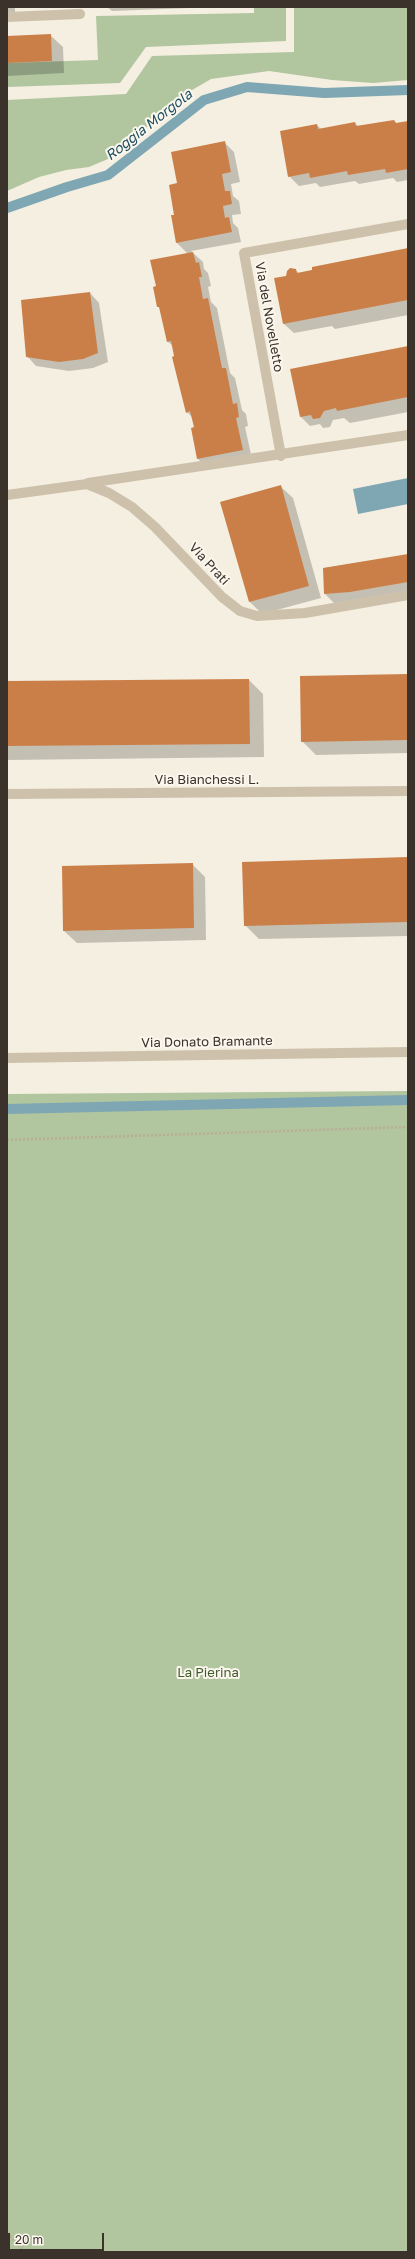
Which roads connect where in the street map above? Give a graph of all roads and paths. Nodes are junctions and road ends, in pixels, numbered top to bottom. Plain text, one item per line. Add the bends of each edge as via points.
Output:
1 (80, 14) dead end
2 (7, 17) edge
3 (408, 224) edge
4 (408, 435) edge
5 (281, 456) junction
6 (87, 484) junction
7 (7, 495) edge
8 (408, 595) edge
9 (408, 791) edge
10 (7, 794) edge
11 (408, 1052) edge
12 (7, 1058) edge
13 (408, 1127) edge
14 (7, 1140) edge
15 (7, 2233) edge
16 (25, 2252) edge

1 - 2 street
3 - 5 street, Via del Novelletto via 244,253
4 - 5 street
5 - 6 street
6 - 7 street
6 - 8 street, Via Prati via 132,507 155,527 222,598 240,611 257,616 305,613
9 - 10 street, Via Bianchessi L.
11 - 12 street, Via Donato Bramante
13 - 14 path
15 - 16 path

